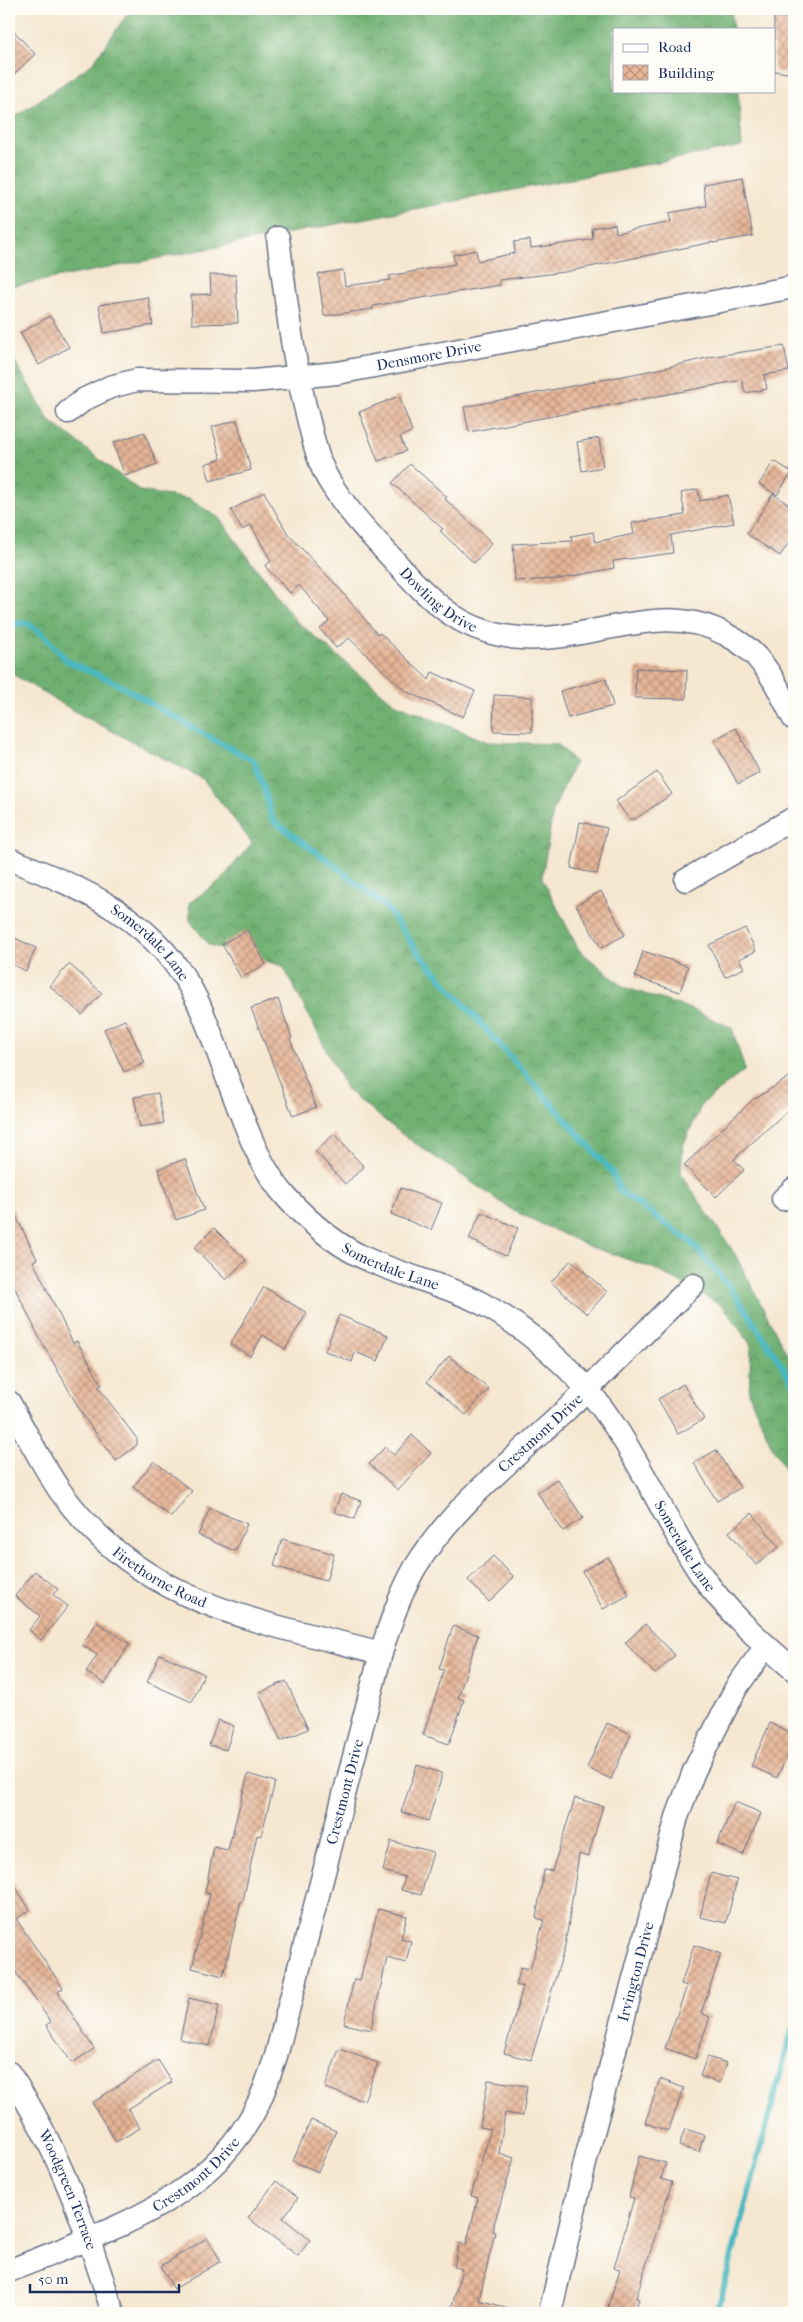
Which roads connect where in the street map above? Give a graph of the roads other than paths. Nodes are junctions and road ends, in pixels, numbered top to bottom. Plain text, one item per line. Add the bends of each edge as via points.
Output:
1 (278, 238) dead end
2 (794, 287) edge
3 (297, 377) junction
4 (68, 412) dead end
5 (794, 719) edge
6 (794, 818) edge
7 (9, 859) edge
8 (686, 880) dead end
9 (693, 1285) dead end
10 (588, 1389) junction
11 (9, 1402) edge
12 (766, 1646) junction
13 (381, 1653) junction
14 (794, 1670) edge
15 (9, 2073) edge
16 (89, 2237) junction
17 (9, 2271) edge
18 (113, 2313) edge
19 (550, 2313) edge

1 - 3 street, Dowling Drive
2 - 3 street, Densmore Drive via 438,356
3 - 4 street, Densmore Drive via 252,381 137,380 110,387
3 - 5 street, Dowling Drive via 317,456 330,483 347,507 440,608 464,623 492,633 521,638 551,637 660,619 686,620 712,627 736,640 764,665
6 - 8 street
7 - 10 street, Somerdale Lane via 107,903 164,951 197,1001 254,1148 273,1181 310,1222 364,1258 461,1294 510,1320
9 - 10 street, Crestmont Drive
10 - 12 street, Somerdale Lane via 618,1429 700,1573
10 - 13 street, Crestmont Drive via 459,1510 439,1533 397,1603
11 - 13 street, Firethorne Road via 61,1492 104,1540 137,1567 173,1590 213,1608
12 - 14 street, Somerdale Lane
12 - 19 street, Irvington Drive via 736,1688 694,1771 677,1817 589,2146
13 - 16 street, Crestmont Drive via 276,2056 264,2090 238,2136 192,2184 161,2205
15 - 16 street, Woodgreen Terrace via 50,2145
16 - 17 street, Crestmont Drive
16 - 18 street, Woodgreen Terrace

